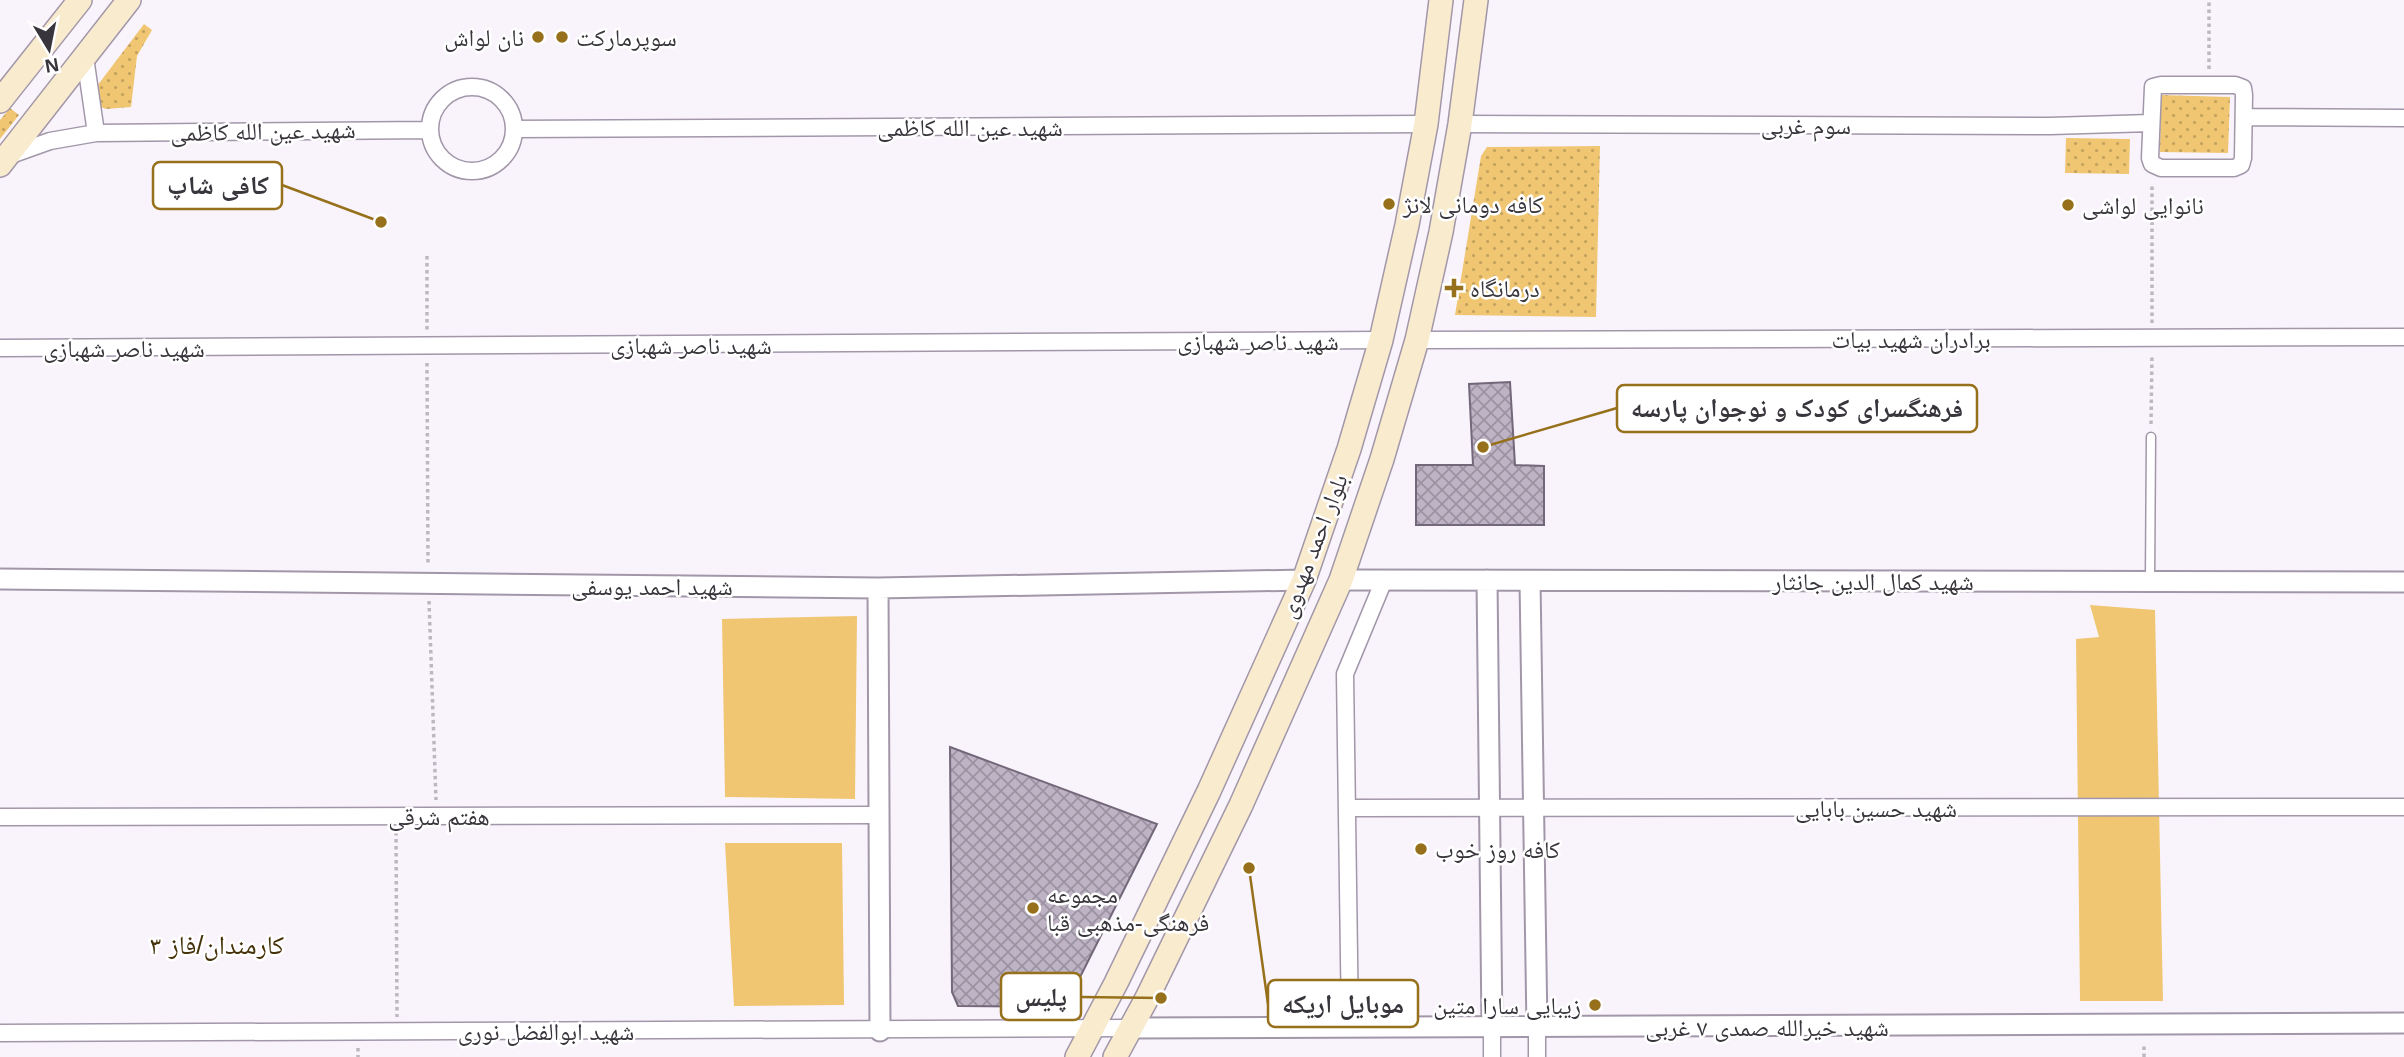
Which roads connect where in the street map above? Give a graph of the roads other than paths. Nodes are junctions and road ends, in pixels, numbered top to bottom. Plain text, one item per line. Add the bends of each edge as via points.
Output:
1 (80, 0) edge
2 (129, 0) edge
3 (1441, 0) edge
4 (1476, 0) edge
5 (85, 57) junction
6 (7, 80) edge
7 (48, 101) junction
8 (0, 102) edge
9 (2244, 117) junction
10 (2404, 118) edge
11 (2151, 123) junction
12 (1426, 124) junction
13 (1460, 124) junction
14 (514, 129) junction
15 (429, 130) junction
16 (96, 133) junction
17 (4, 161) edge
18 (2404, 337) edge
19 (1381, 340) junction
20 (1417, 340) junction
21 (0, 348) edge
22 (2151, 437) road end
23 (0, 579) edge
24 (1304, 580) junction
25 (1341, 580) junction
26 (1384, 580) junction
27 (1487, 580) junction
28 (1530, 580) junction
29 (2150, 582) junction
30 (2404, 582) edge
31 (878, 587) junction
32 (2404, 807) edge
33 (1347, 808) junction
34 (1490, 809) junction
35 (1535, 809) junction
36 (879, 815) junction
37 (0, 817) edge
38 (2404, 1023) edge
39 (1350, 1027) junction
40 (1093, 1028) junction
41 (1131, 1028) junction
42 (1492, 1028) junction
43 (1537, 1028) junction
44 (880, 1031) junction
45 (0, 1033) edge
46 (1077, 1057) edge
47 (1115, 1057) edge
48 (1492, 1057) edge
49 (1537, 1057) edge

1 - 6 main road
2 - 5 main road
3 - 12 main road, بلوار احمد مهدوی
4 - 13 main road, بلوار احمد مهدوی
5 - 7 main road
5 - 16 street
6 - 7 main road
6 - 8 main road
7 - 17 main road
9 - 10 street
9 - 11 street via 2243,88 2161,85 2153,87
9 - 11 street via 2244,158 2234,168 2161,168 2152,164
11 - 13 street, سوم غربی
12 - 13 main road
12 - 14 street, شهید عین الله کاظمی
12 - 19 main road, بلوار احمد مهدوی
13 - 20 main road, بلوار احمد مهدوی
14 - 15 street via 502,159 472,172 442,160
14 - 15 street via 502,99 472,87 442,100
15 - 16 street, شهید عین الله کاظمی
16 - 17 street, شهید عین الله کاظمی via 50,141
18 - 20 street, برادران شهید بیات
19 - 21 street, شهید ناصر شهبازی
19 - 24 main road, بلوار احمد مهدوی
20 - 25 main road, بلوار احمد مهدوی
22 - 29 lane
23 - 31 street, شهید احمد یوسفی
24 - 25 main road
24 - 31 street, شهید احمد یوسفی
24 - 40 main road, بلوار احمد مهدوی via 1209,791
25 - 26 street, شهید کمال الدین جانثار
25 - 41 main road, بلوار احمد مهدوی via 1241,805
26 - 27 street, شهید کمال الدین جانثار
26 - 33 street via 1345,674
27 - 28 street, شهید کمال الدین جانثار
27 - 34 street
28 - 29 street, شهید کمال الدین جانثار
28 - 35 street
29 - 30 street, شهید کمال الدین جانثار
31 - 36 street
32 - 35 street, شهید حسین بابایی
33 - 34 street, شهید حسین بابایی
33 - 39 street
34 - 35 street, شهید حسین بابایی
34 - 42 street
35 - 43 street
36 - 37 street, هفتم شرقی
36 - 44 street
38 - 43 street, شهید خیرالله صمدی ۷ غربی
39 - 41 street, شهید خیرالله صمدی ۷ غربی
39 - 42 street, شهید خیرالله صمدی ۷ غربی
40 - 41 street, شهید ابوالفضل نوری
40 - 44 street, شهید ابوالفضل نوری
40 - 46 main road, بلوار احمد مهدوی
41 - 47 main road, بلوار احمد مهدوی
42 - 43 street, شهید خیرالله صمدی ۷ غربی
42 - 48 street
43 - 49 street
44 - 45 street, شهید ابوالفضل نوری

